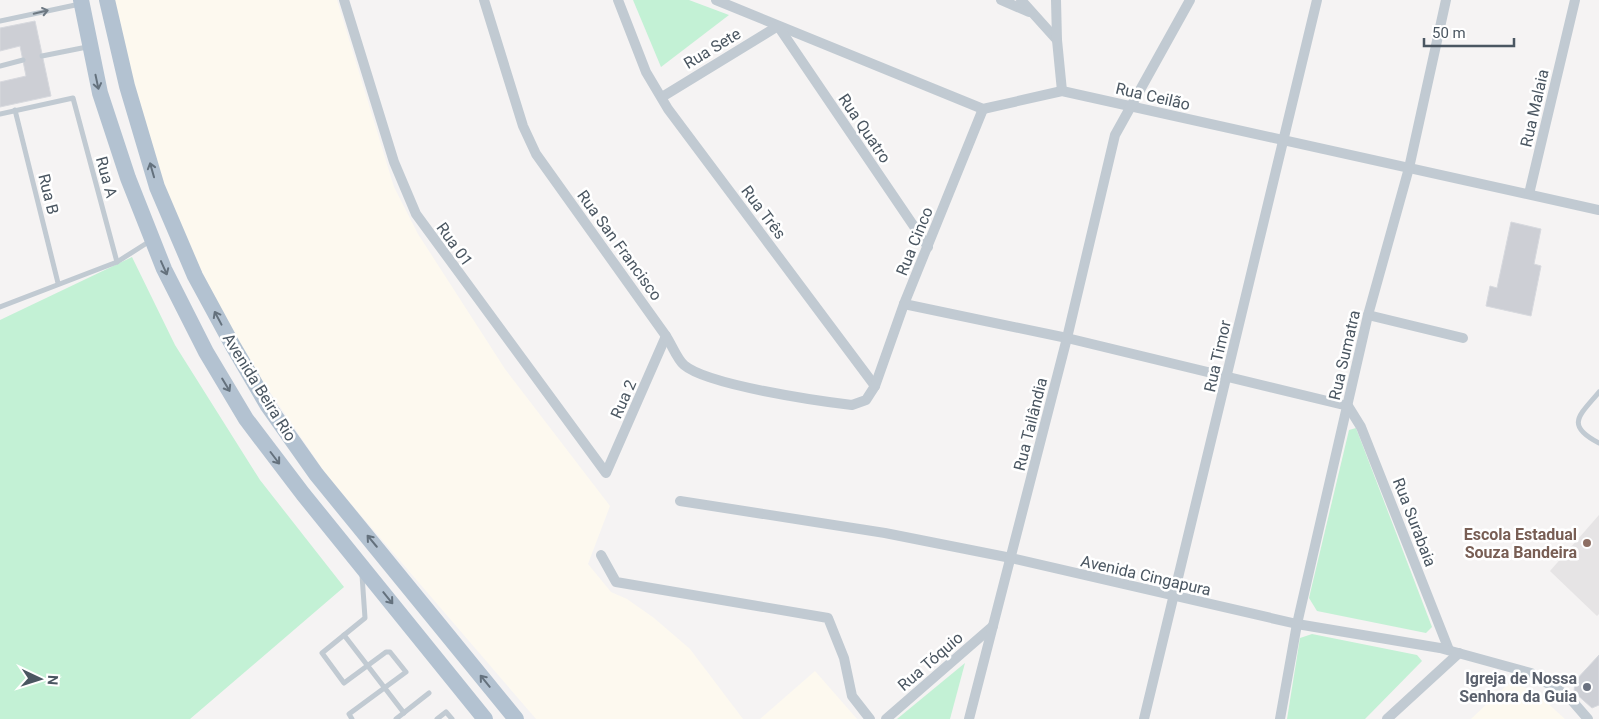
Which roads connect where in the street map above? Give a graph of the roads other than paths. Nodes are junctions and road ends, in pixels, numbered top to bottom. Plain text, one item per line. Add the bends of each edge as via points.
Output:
1 (107, 0) edge
2 (344, 0) edge
3 (484, 0) edge
4 (618, 0) edge
5 (716, 0) edge
6 (1001, 0) edge
7 (1021, 0) edge
8 (1056, 0) edge
9 (1190, 0) edge
10 (1317, 0) edge
11 (1446, 0) edge
12 (1575, 0) edge
13 (81, 2) edge
14 (1030, 12) junction
15 (0, 21) edge
16 (778, 26) junction
17 (1057, 40) junction
18 (90, 46) junction
19 (42, 56) dead end
20 (23, 60) dead end
21 (0, 66) edge
22 (1062, 91) junction
23 (662, 97) junction
24 (1130, 106) junction
25 (984, 109) junction
26 (15, 110) junction
27 (0, 114) edge
28 (1282, 142) junction
29 (1409, 168) junction
30 (1529, 194) junction
31 (1599, 210) edge
32 (152, 240) junction
33 (928, 247) junction
34 (117, 262) junction
35 (58, 283) junction
36 (904, 304) junction
37 (0, 307) edge
38 (1368, 315) junction
39 (666, 336) junction
40 (1068, 338) junction
41 (1463, 338) dead end
42 (1228, 377) junction
43 (875, 386) junction
44 (1599, 392) edge
45 (1348, 406) junction
46 (1599, 443) edge
47 (606, 473) joint
48 (680, 501) dead end
49 (600, 555) dead end
50 (1011, 558) junction
51 (361, 565) junction
52 (1174, 597) junction
53 (1297, 624) junction
54 (994, 625) junction
55 (344, 635) junction
56 (1454, 652) junction
57 (367, 666) junction
58 (384, 688) junction
59 (429, 694) dead end
60 (404, 713) junction
61 (352, 719) edge
62 (396, 719) edge
63 (437, 719) edge
64 (452, 719) edge
65 (485, 719) edge
66 (516, 719) edge
67 (870, 719) edge
68 (886, 719) edge
69 (969, 719) edge
70 (1144, 719) edge
71 (1280, 719) edge
72 (1387, 719) edge
73 (1588, 719) edge

66 -> 1 main road, Avenida Beira Rio via 316,474 268,406 233,346 195,276 157,187 127,86
2 - 47 street, Rua 01 via 394,162 416,214
3 - 39 street, Rua San Francisco via 523,126 536,154
4 - 23 street, Rua Três via 646,72
5 - 16 street
6 - 14 street
7 - 14 street
8 - 17 street
9 - 24 street
10 - 28 street, Rua Timor
11 - 29 street, Rua Sumatra
12 - 30 street, Rua Malaia
15 -> 13 lane
13 - 18 main road, Avenida Beira Rio
14 - 17 street
16 - 23 street, Rua Sete
16 - 25 street
16 - 33 street, Rua Quatro
17 - 22 street
18 - 19 lane
18 -> 32 main road, Avenida Beira Rio via 100,93
20 - 21 lane
22 - 24 street, Rua Ceilão
22 - 25 street, Rua Ceilão
23 - 43 street, Rua Três
24 - 28 street, Rua Ceilão
24 - 40 street, Rua Tailândia via 1115,135
25 - 33 street, Rua Cinco
26 - 27 lane
26 - 34 lane, Rua A via 73,98
26 - 35 lane, Rua B
28 - 29 street, Rua Ceilão
28 - 42 street, Rua Timor
29 - 30 street, Rua Ceilão
29 - 38 street, Rua Sumatra
30 - 31 street, Rua Ceilão
32 - 34 lane
32 -> 51 main road, Avenida Beira Rio via 206,352 246,419
33 - 36 street, Rua Cinco
34 - 35 lane
35 - 37 lane
36 - 40 street
36 - 43 street, Rua Cinco
38 - 41 street
38 - 45 street, Rua Sumatra
39 - 43 street, Rua San Francisco via 683,364 697,374 752,388 852,405 866,400
39 - 47 street, Rua 2
40 - 42 street
40 - 50 street, Rua Tailândia
42 - 45 street
42 - 52 street, Rua Timor
44 - 46 lane via 1580,416 1578,425 1580,432
45 - 53 street, Rua Sumatra
45 - 56 street, Rua Surabaia via 1361,427
48 - 50 street, Avenida Cingapura via 885,533
49 - 67 street via 616,582 828,618 844,658 852,696
50 - 52 street, Avenida Cingapura
50 - 54 street, Rua Tailândia
51 - 55 lane via 365,618
51 -> 65 main road, Avenida Beira Rio
52 - 53 street, Avenida Cingapura
52 - 70 street, Rua Timor
53 - 56 street, Avenida Cingapura
53 - 71 street, Rua Sumatra
54 - 68 street, Rua Tóquio
54 - 69 street, Rua Tailândia
55 - 57 lane
55 - 57 lane via 322,653 344,683
56 - 72 street
56 - 73 street, Avenida Cingapura via 1532,673 1568,696
57 - 58 lane
57 - 58 lane via 390,652 406,672
58 - 60 lane
58 - 61 lane via 349,714
59 - 60 lane
60 - 62 lane
63 - 64 lane via 446,712

